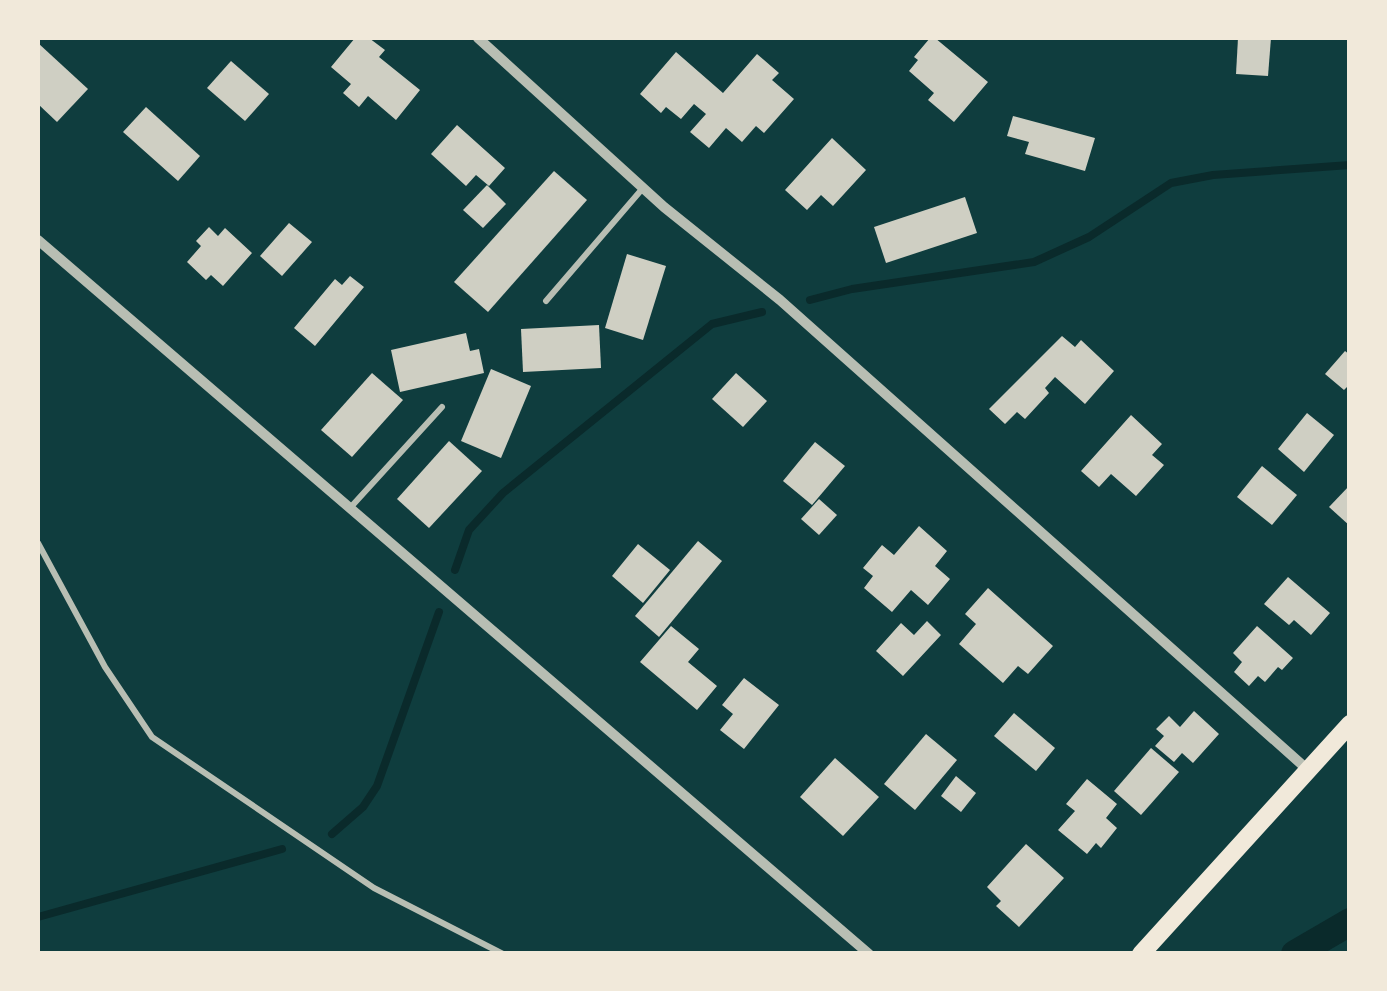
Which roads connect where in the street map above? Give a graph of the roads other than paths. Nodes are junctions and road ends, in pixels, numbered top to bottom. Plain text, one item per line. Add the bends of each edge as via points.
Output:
1 (478, 38) edge
2 (643, 188) junction
3 (38, 240) edge
4 (546, 302) dead end
5 (442, 407) dead end
6 (350, 508) junction
7 (38, 543) edge
8 (1350, 724) edge
9 (1308, 770) junction
10 (503, 954) edge
11 (869, 954) edge
12 (1142, 954) edge

1 - 2 street
2 - 4 lane
2 - 9 street via 780,300
3 - 6 street
5 - 6 lane
6 - 11 street
7 - 10 lane via 105,667 152,737 374,888
8 - 9 main road
9 - 12 main road

